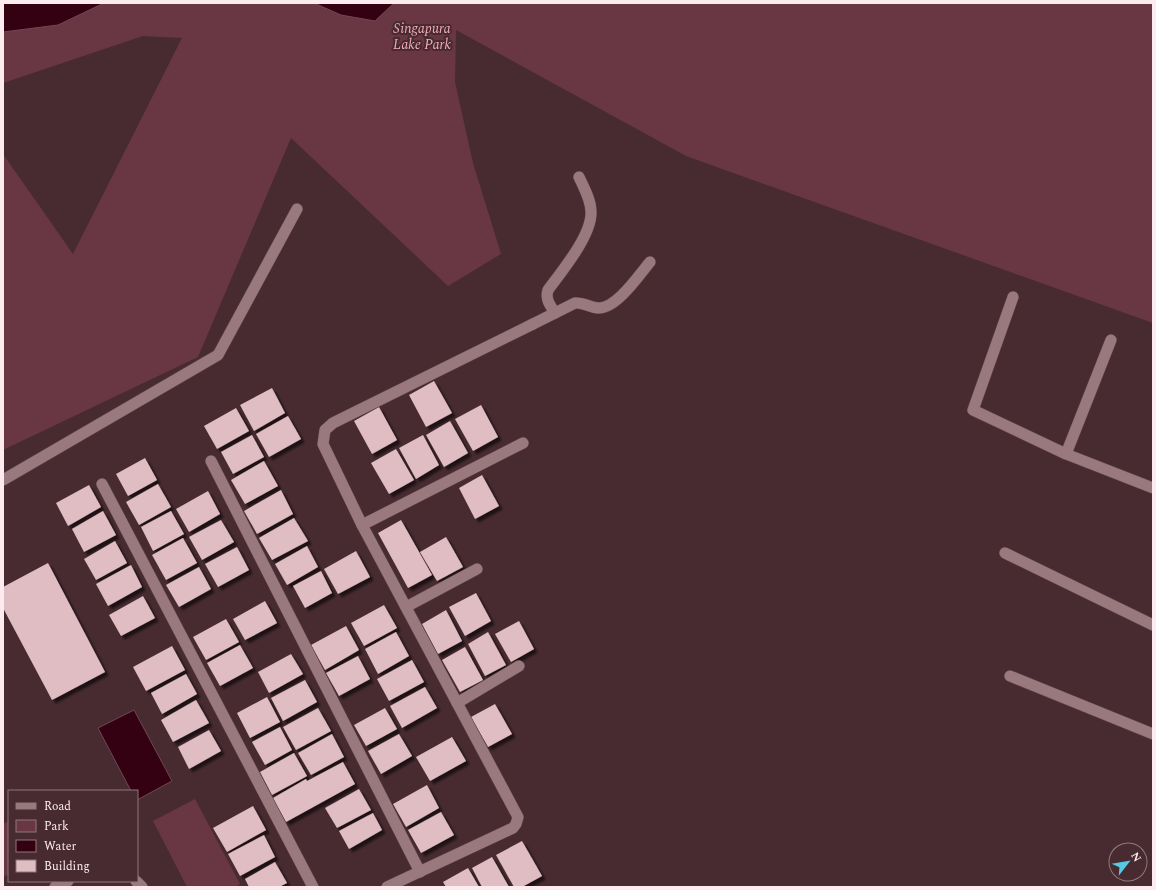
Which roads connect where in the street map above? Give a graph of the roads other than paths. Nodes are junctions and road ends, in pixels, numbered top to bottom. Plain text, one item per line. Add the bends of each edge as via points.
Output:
1 (579, 177) dead end
2 (297, 209) dead end
3 (650, 262) dead end
4 (1013, 297) dead end
5 (555, 313) junction
6 (1110, 340) dead end
7 (523, 443) dead end
8 (1066, 454) junction
9 (211, 461) dead end
10 (3, 480) edge
11 (102, 484) dead end
12 (1153, 488) edge
13 (362, 525) junction
14 (1005, 553) dead end
15 (477, 569) dead end
16 (406, 607) junction
17 (1153, 625) edge
18 (519, 666) dead end
19 (1010, 676) dead end
20 (457, 703) junction
21 (1153, 734) edge
22 (420, 872) junction
23 (66, 882) edge
24 (55, 887) edge
25 (313, 887) edge
26 (387, 887) edge

1 - 5 street via 590,204 590,226 548,290 548,300
2 - 10 street via 218,355
3 - 5 street via 618,299 605,308 575,303
4 - 8 street via 974,410
5 - 13 street via 333,423 325,430 323,444
6 - 8 street
7 - 13 street
8 - 12 street
9 - 22 street
11 - 25 street
13 - 16 street
14 - 17 street
15 - 16 street
16 - 20 street
18 - 20 street
19 - 21 street
20 - 22 street via 518,817 513,828
22 - 26 street
23 - 24 street

